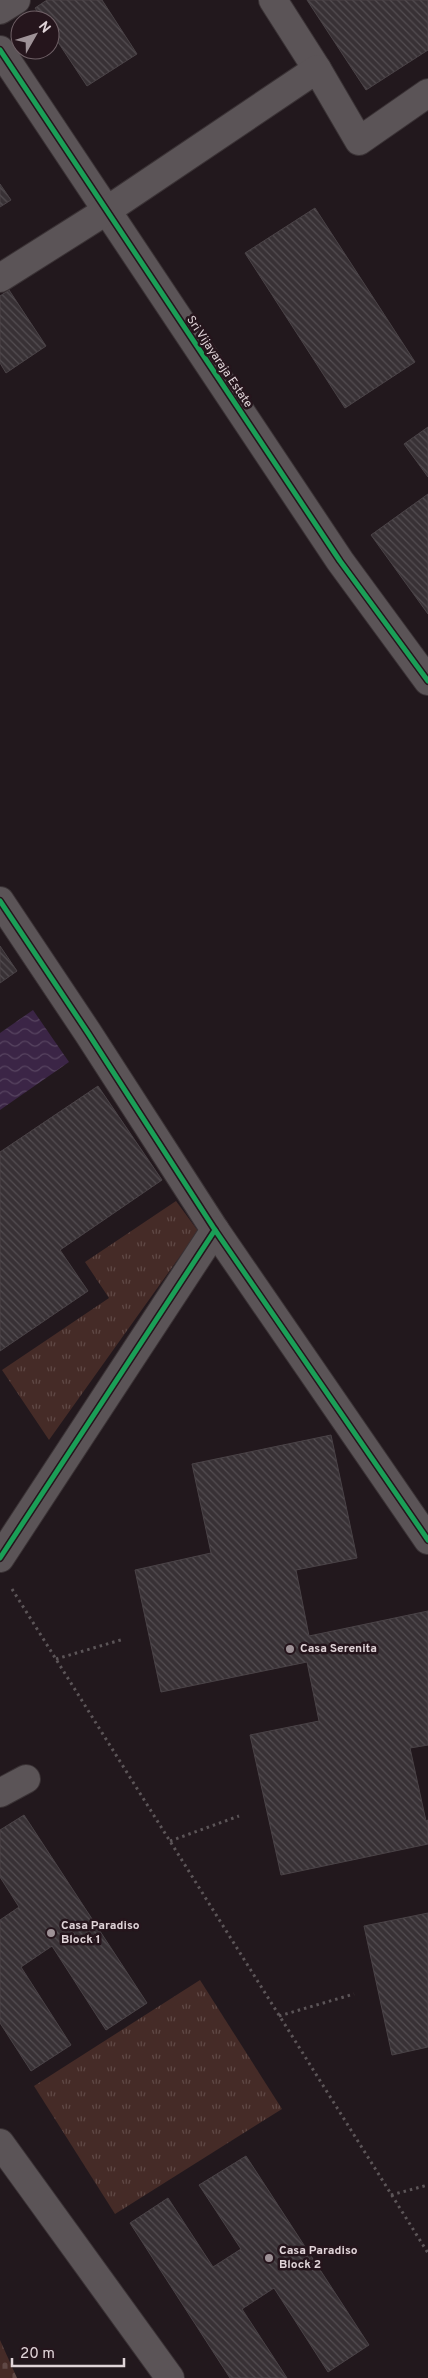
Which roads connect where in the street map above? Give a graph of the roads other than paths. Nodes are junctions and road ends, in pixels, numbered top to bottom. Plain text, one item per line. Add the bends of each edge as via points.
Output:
1 (16, 0) edge
2 (273, 0) edge
3 (0, 10) edge
4 (0, 50) edge
5 (318, 69) junction
6 (428, 93) edge
7 (106, 211) junction
8 (0, 278) edge
9 (428, 681) edge
10 (0, 901) edge
11 (215, 1230) junction
12 (428, 1540) edge
13 (0, 1558) edge
14 (26, 1779) dead end
15 (0, 1793) edge
16 (0, 2143) edge
17 (170, 2378) edge

1 - 3 street
2 - 5 street
4 - 7 street, Sri Vijayaraja Estate
5 - 6 street via 359,141
5 - 7 street
7 - 8 street
7 - 9 street, Sri Vijayaraja Estate via 340,561
10 - 11 street
11 - 12 street
11 - 13 street
14 - 15 street
16 - 17 street

